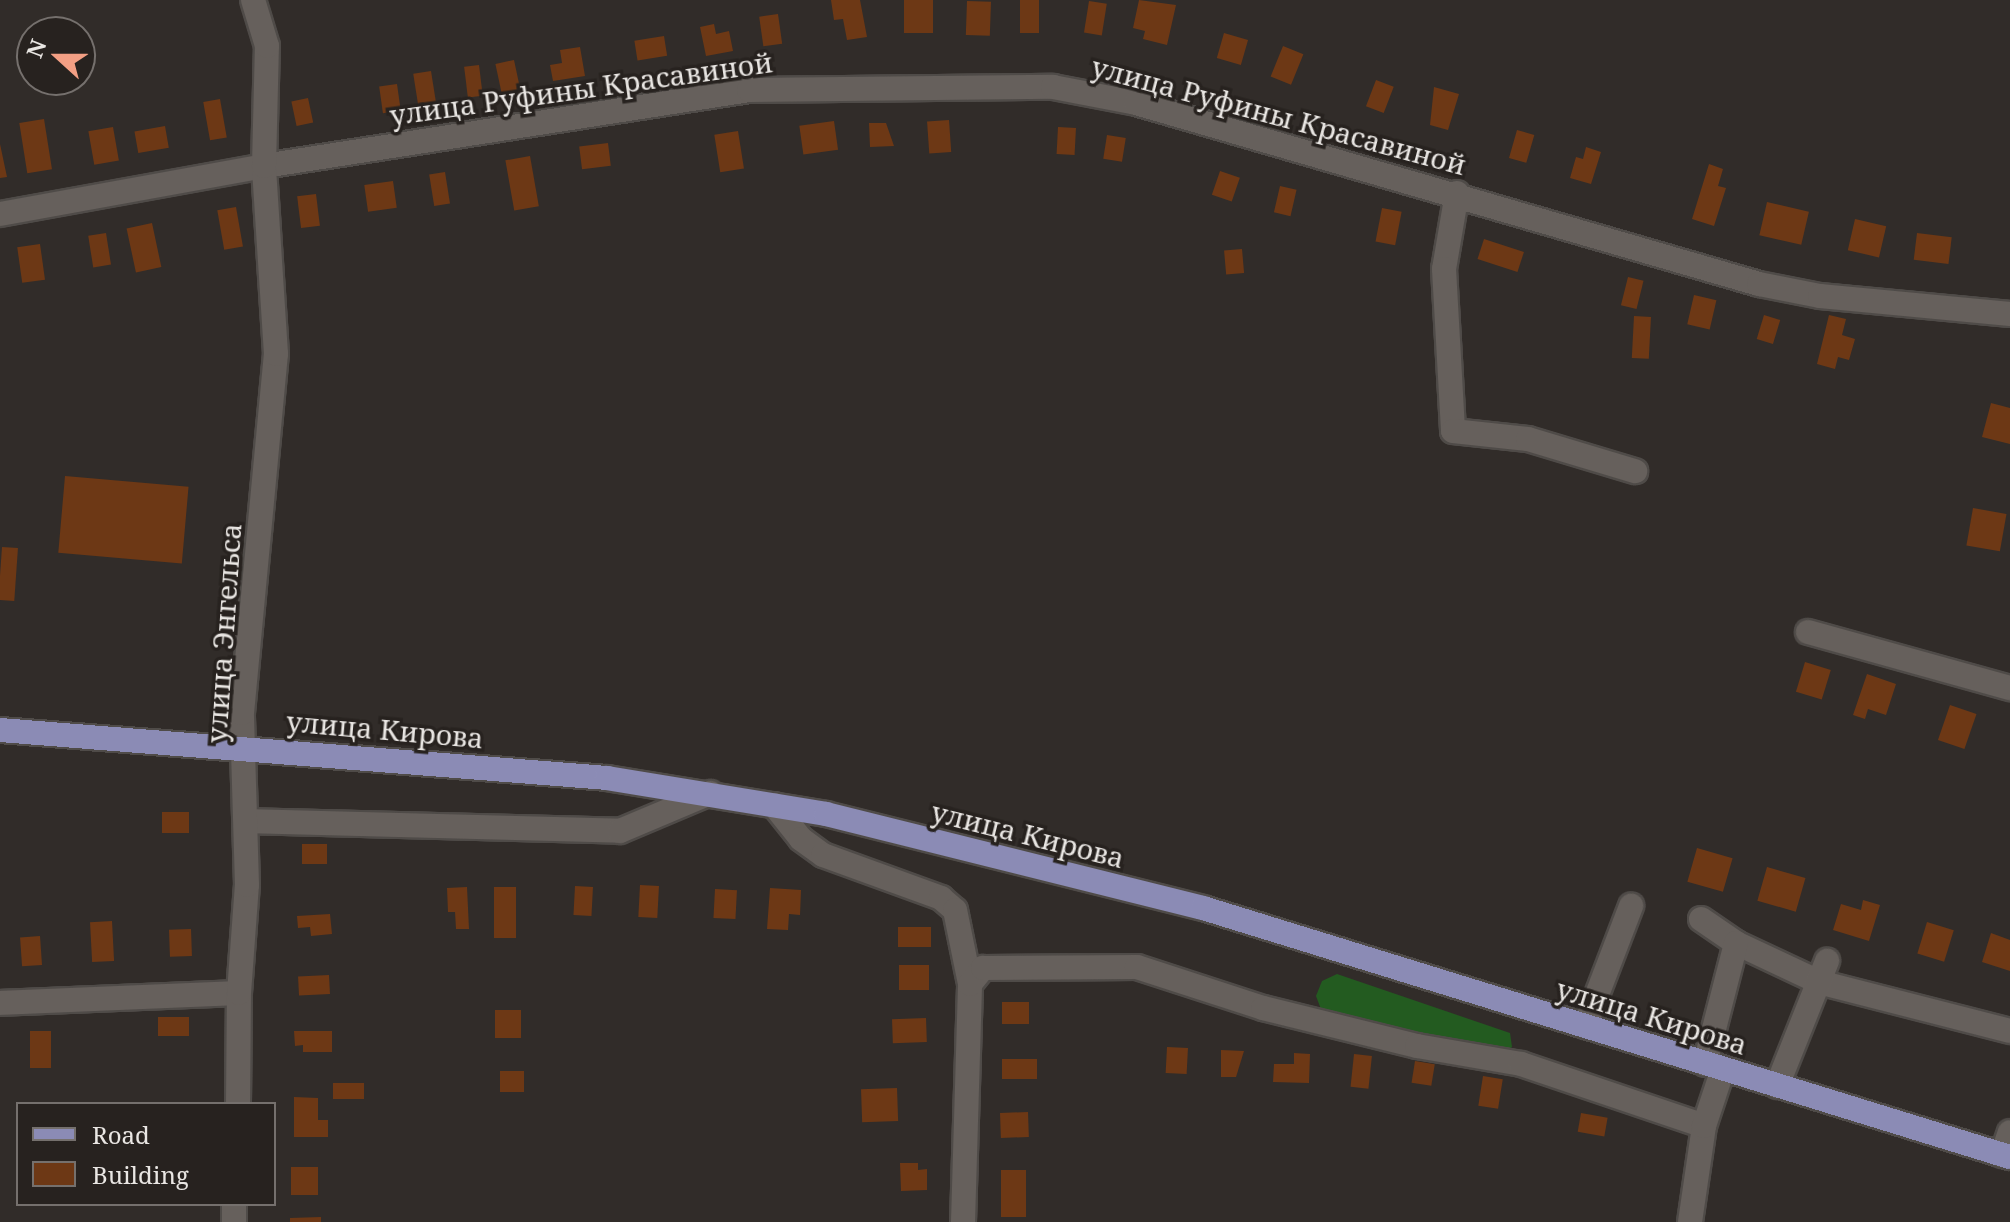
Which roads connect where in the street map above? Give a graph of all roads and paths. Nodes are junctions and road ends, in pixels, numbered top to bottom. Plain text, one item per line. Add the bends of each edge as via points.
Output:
1 (253, 0) edge
2 (264, 166) junction
3 (1457, 193) junction
4 (0, 214) edge
5 (2006, 306) edge
6 (1635, 471) dead end
7 (1808, 632) dead end
8 (2010, 688) edge
9 (0, 730) edge
10 (244, 747) junction
11 (710, 793) junction
12 (774, 805) junction
13 (246, 821) junction
14 (1631, 906) dead end
15 (1701, 919) dead end
16 (1736, 943) junction
17 (1823, 972) junction
18 (976, 976) junction
19 (239, 993) junction
20 (0, 1003) edge
21 (1585, 1026) junction
22 (2010, 1031) edge
23 (1714, 1066) junction
24 (1777, 1086) junction
25 (238, 1102) edge
26 (1704, 1126) junction
27 (2007, 1148) edge
28 (963, 1222) edge
29 (1690, 1222) edge

1 - 2 street, улица Энгельса via 267,46
2 - 3 street, улица Руфины Красавиной via 749,90 986,84 1053,87 1136,103
2 - 4 street, улица Руфины Красавиной
2 - 10 street, улица Энгельса via 276,354 242,713
3 - 5 street, улица Руфины Красавиной via 1759,284 1820,296
3 - 6 street via 1444,269 1453,431 1528,439
7 - 8 street
9 - 10 main road, улица Кирова
10 - 11 main road, улица Кирова via 607,778
10 - 13 street, улица Энгельса
11 - 12 main road, улица Кирова
11 - 13 street via 620,831
12 - 18 street via 801,839 823,855 941,898 955,910
12 - 21 main road, улица Кирова via 1203,908
13 - 19 street, улица Энгельса
14 - 21 street
15 - 16 street
16 - 17 street
16 - 23 street
17 - 22 street
17 - 24 street
18 - 26 street via 1137,967 1263,1008 1417,1046 1521,1064
18 - 28 street
19 - 20 street
19 - 25 street, улица Энгельса
21 - 23 main road, улица Кирова
23 - 24 main road, улица Кирова
23 - 26 street
24 - 27 main road, улица Кирова
26 - 29 street

